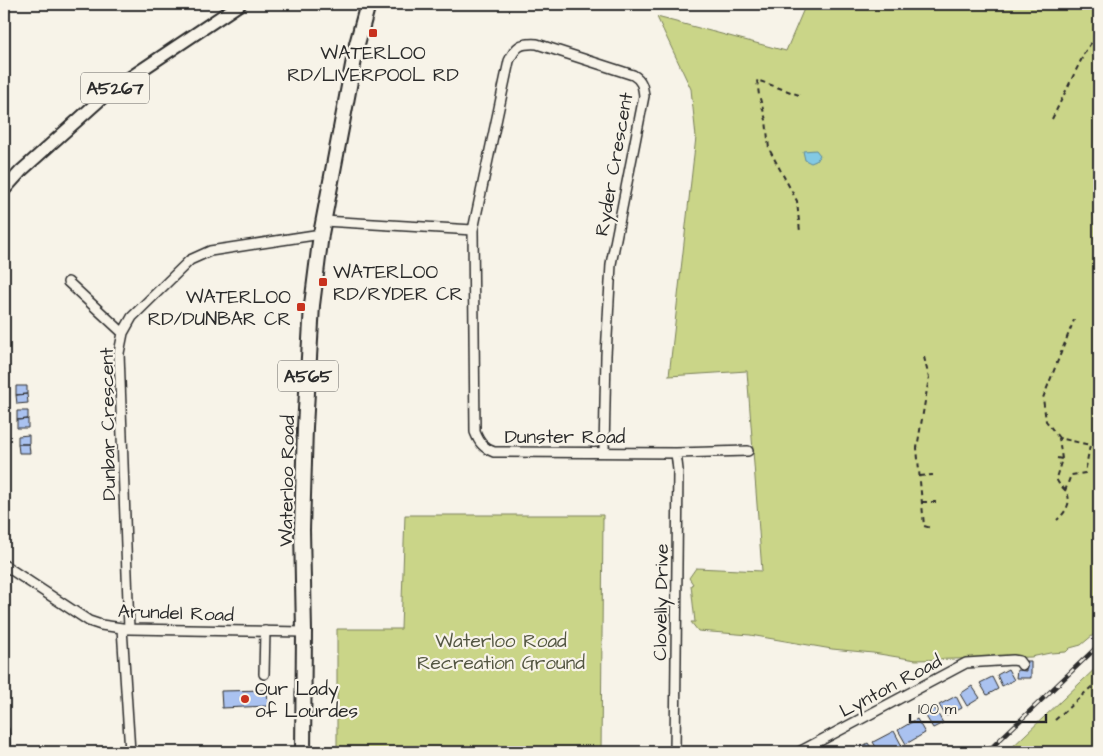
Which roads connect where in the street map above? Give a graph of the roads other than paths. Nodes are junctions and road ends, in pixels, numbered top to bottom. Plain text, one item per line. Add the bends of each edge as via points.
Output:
1 (240, 4) edge
2 (367, 4) edge
3 (4, 190) edge
4 (323, 227) junction
5 (473, 230) junction
6 (68, 282) dead end
7 (123, 333) junction
8 (604, 451) junction
9 (748, 451) dead end
10 (676, 452) junction
11 (4, 565) edge
12 (126, 629) junction
13 (265, 631) junction
14 (304, 632) junction
15 (1022, 665) dead end
16 (264, 674) dead end
17 (4, 731) edge
18 (5, 752) edge
19 (130, 752) edge
20 (303, 752) edge
21 (675, 752) edge
22 (799, 752) edge

1 - 3 main road, A5267 via 110,91
2 - 4 highway, Waterloo Road / A565
4 - 5 street
4 - 7 street, Dunbar Crescent via 210,251 190,260 132,317
4 - 14 highway, Waterloo Road / A565 via 312,305 305,427
5 - 8 street, Dunster Road via 475,432 479,442 494,452
5 - 8 street, Ryder Crescent via 509,61 515,48 526,43 537,44 639,79 644,96 611,264
6 - 7 street
7 - 12 street, Dunbar Crescent via 119,353
8 - 10 street, Dunster Road
9 - 10 street, Dunster Road
10 - 21 street, Clovelly Drive
11 - 12 street, Arundel Road via 89,621
12 - 13 street, Arundel Road
12 - 19 street, Dunbar Crescent
13 - 14 street, Arundel Road
13 - 16 street
14 - 20 highway, Waterloo Road / A565
15 - 22 street, Lynton Road via 1014,660 966,663
17 - 18 street

